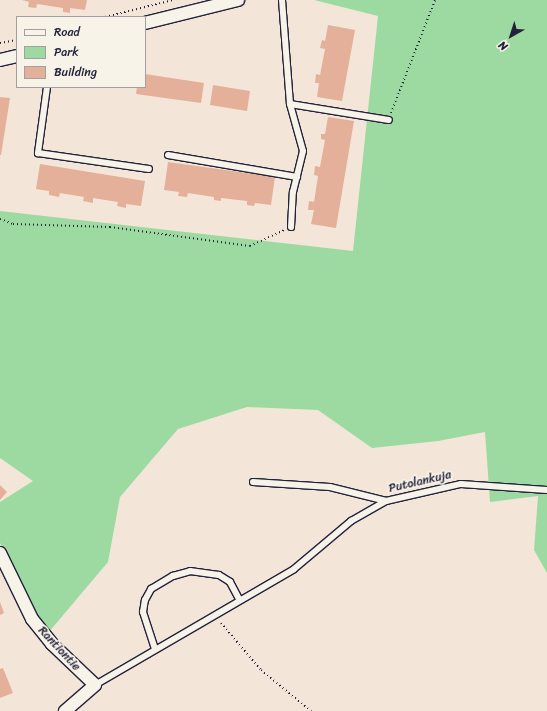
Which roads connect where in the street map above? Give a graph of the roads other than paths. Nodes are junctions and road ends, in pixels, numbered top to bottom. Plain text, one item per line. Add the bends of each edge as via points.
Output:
1 (236, 0) edge
2 (282, 0) edge
3 (146, 23) edge
4 (16, 56) edge
5 (0, 60) edge
6 (47, 88) edge
7 (290, 104) junction
8 (389, 120) road end
9 (168, 155) dead end
10 (149, 169) dead end
11 (297, 177) junction
12 (291, 227) road end
13 (253, 482) dead end
14 (547, 490) edge
15 (386, 500) junction
16 (0, 553) edge
17 (239, 599) junction
18 (155, 649) junction
19 (95, 685) junction
20 (65, 711) edge

1 - 3 street
2 - 7 lane
4 - 5 street
6 - 10 lane via 38,153
7 - 8 lane
7 - 11 lane via 304,151
9 - 11 lane
11 - 12 lane via 293,192
13 - 15 lane via 330,487
14 - 15 lane, Putolankuja via 461,484
15 - 17 lane, Putolankuja via 350,521 294,569
16 - 19 street, Rantiontie via 32,619 52,644
17 - 18 lane, Putolankuja
17 - 18 lane via 230,582 219,575 190,570 173,576 151,590 145,600 143,612
18 - 19 lane, Putolankuja
19 - 20 street

